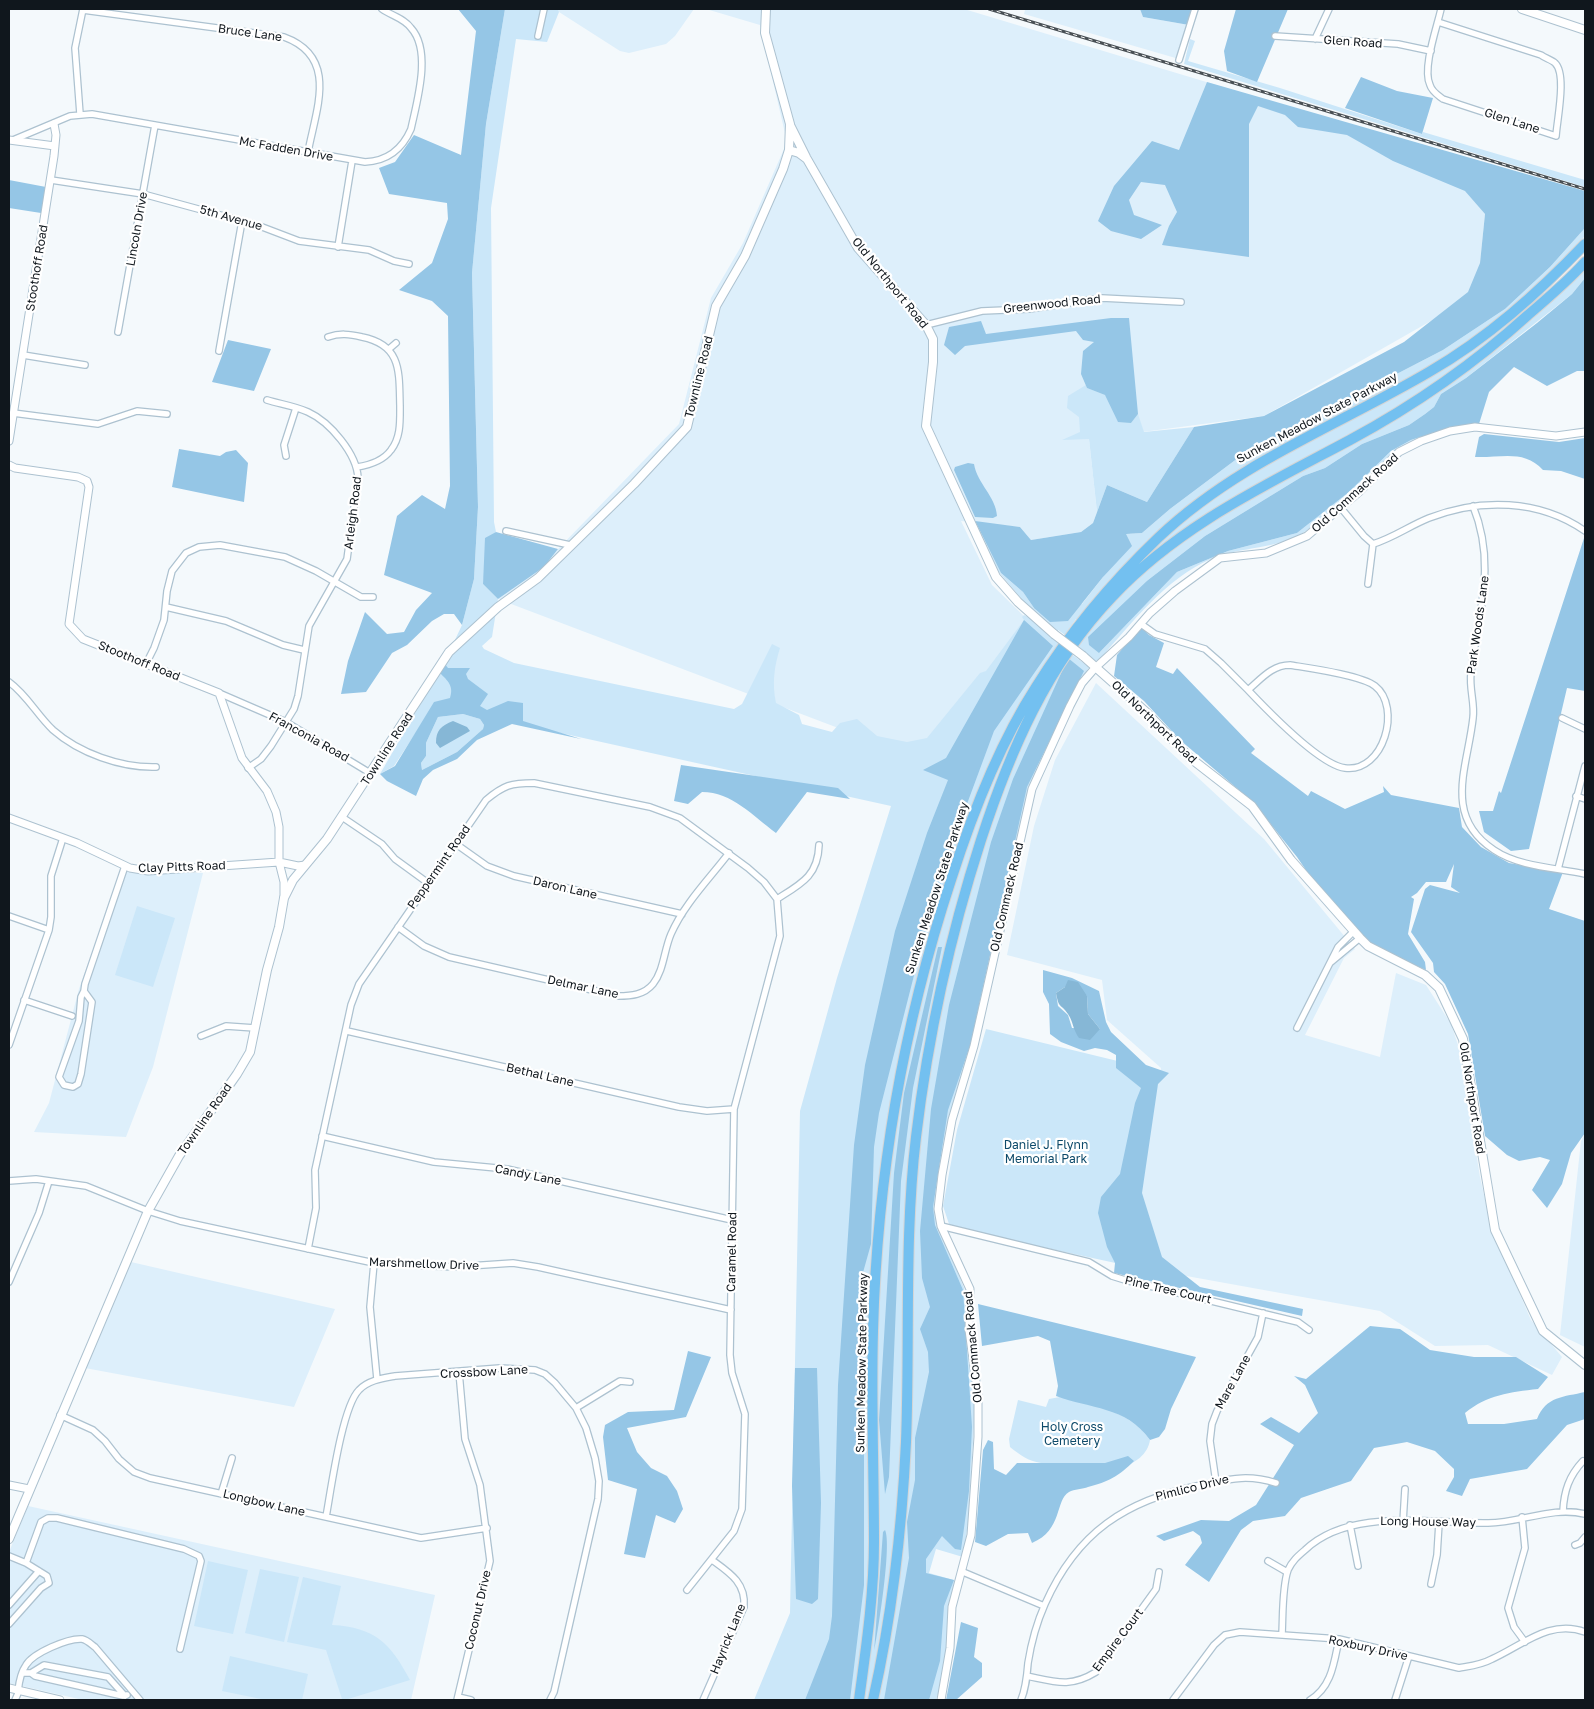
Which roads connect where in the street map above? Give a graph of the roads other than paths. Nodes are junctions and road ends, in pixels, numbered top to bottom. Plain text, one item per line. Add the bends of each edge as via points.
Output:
1 (83, 9) edge
2 (382, 9) edge
3 (544, 9) edge
4 (766, 9) edge
5 (1195, 9) edge
6 (1329, 9) edge
7 (1440, 9) edge
8 (1522, 9) edge
9 (1438, 22) junction
10 (1585, 30) edge
11 (538, 36) dead end
12 (1275, 36) dead end
13 (1316, 39) junction
14 (1431, 51) junction
15 (1179, 60) dead end
16 (80, 114) junction
17 (54, 124) junction
18 (790, 124) junction
19 (155, 125) junction
20 (11, 140) edge
21 (56, 146) junction
22 (789, 150) junction
23 (308, 152) junction
24 (807, 159) junction
25 (352, 160) junction
26 (51, 180) junction
27 (143, 194) junction
28 (242, 221) junction
29 (1585, 244) edge
30 (338, 247) junction
31 (1585, 262) edge
32 (409, 264) dead end
33 (1181, 302) dead end
34 (926, 325) junction
35 (118, 332) dead end
36 (328, 337) dead end
37 (396, 343) dead end
38 (389, 349) junction
39 (219, 351) dead end
40 (23, 355) junction
41 (85, 365) dead end
42 (267, 400) dead end
43 (296, 408) junction
44 (13, 412) junction
45 (167, 414) dead end
46 (1585, 432) edge
47 (9, 441) edge
48 (286, 456) dead end
49 (9, 465) edge
50 (357, 467) junction
51 (1473, 506) junction
52 (1341, 508) junction
53 (506, 531) dead end
54 (1585, 531) edge
55 (1373, 544) junction
56 (570, 545) junction
57 (334, 582) junction
58 (1368, 584) dead end
59 (373, 597) dead end
60 (166, 607) junction
61 (1140, 624) junction
62 (304, 650) junction
63 (146, 664) junction
64 (1095, 668) junction
65 (9, 682) edge
66 (1248, 690) junction
67 (218, 693) junction
68 (1562, 718) dead end
69 (286, 722) junction
70 (1585, 729) edge
71 (1585, 766) edge
72 (156, 767) dead end
73 (248, 768) junction
74 (370, 773) junction
75 (1576, 796) junction
76 (1585, 799) edge
77 (342, 817) junction
78 (9, 818) edge
79 (63, 838) junction
80 (456, 844) junction
81 (819, 845) dead end
82 (729, 853) junction
83 (278, 862) junction
84 (305, 865) junction
85 (126, 866) junction
86 (1558, 869) junction
87 (1585, 874) edge
88 (428, 883) junction
89 (284, 898) junction
90 (777, 899) junction
91 (682, 914) junction
92 (9, 916) edge
93 (398, 927) junction
94 (48, 930) junction
95 (1354, 931) junction
96 (1360, 938) junction
97 (1329, 964) junction
98 (84, 991) junction
99 (24, 1000) junction
100 (72, 1016) dead end
101 (255, 1028) junction
102 (1297, 1028) dead end
103 (347, 1031) junction
104 (201, 1036) dead end
105 (9, 1044) edge
106 (734, 1109) junction
107 (322, 1136) junction
108 (9, 1181) edge
109 (49, 1181) junction
110 (148, 1211) junction
111 (732, 1220) junction
112 (941, 1226) junction
113 (308, 1249) junction
114 (374, 1263) junction
115 (9, 1282) edge
116 (731, 1310) junction
117 (1263, 1313) junction
118 (1309, 1330) dead end
119 (1585, 1365) edge
120 (459, 1372) junction
121 (378, 1380) junction
122 (630, 1382) dead end
123 (576, 1408) junction
124 (60, 1416) junction
125 (232, 1458) dead end
126 (1583, 1461) dead end
127 (1216, 1482) junction
128 (1276, 1483) dead end
129 (9, 1485) edge
130 (29, 1489) junction
131 (1404, 1489) dead end
132 (221, 1494) junction
133 (1563, 1511) junction
134 (1585, 1514) edge
135 (326, 1517) junction
136 (1522, 1517) junction
137 (1403, 1522) junction
138 (1439, 1523) junction
139 (1350, 1525) junction
140 (487, 1528) junction
141 (1585, 1537) edge
142 (9, 1540) edge
143 (1574, 1545) dead end
144 (9, 1556) edge
145 (712, 1560) junction
146 (1268, 1561) dead end
147 (26, 1563) junction
148 (1358, 1566) dead end
149 (39, 1571) junction
150 (963, 1572) junction
151 (1159, 1572) dead end
152 (1288, 1572) junction
153 (1432, 1584) dead end
154 (687, 1590) dead end
155 (9, 1605) edge
156 (1044, 1606) junction
157 (9, 1624) edge
158 (1585, 1632) edge
159 (1282, 1634) junction
160 (1339, 1639) junction
161 (1525, 1642) junction
162 (180, 1649) dead end
163 (1409, 1656) junction
164 (22, 1673) junction
165 (31, 1673) junction
166 (1027, 1676) junction
167 (9, 1688) edge
168 (18, 1691) junction
169 (134, 1694) junction
170 (125, 1696) junction
171 (458, 1699) edge
172 (15, 1700) edge
173 (60, 1700) edge
174 (140, 1700) edge
175 (471, 1700) edge
176 (550, 1700) edge
177 (703, 1700) edge
178 (859, 1700) edge
179 (873, 1700) edge
180 (941, 1700) edge
181 (1021, 1700) edge
182 (1173, 1700) edge
183 (1310, 1700) edge
184 (1395, 1700) edge

1 - 16 street via 76,48
1 - 23 street, Bruce Lane via 284,37 302,45 314,59 320,75
2 - 25 street, Mc Fadden Drive via 405,21 420,44 422,58 414,115 406,139 388,158 376,162
3 - 11 street
4 - 18 main road, Townline Road via 765,33
5 - 15 street
6 - 13 street
7 - 9 street, Glen Lane
8 - 10 main road
9 - 14 street, Glen Lane
9 - 14 street, Glen Lane via 1541,55 1555,63 1561,83 1556,136 1443,99 1428,81
12 - 13 street, Glen Road
13 - 14 street, Glen Road via 1398,44
16 - 17 street, Mc Fadden Drive
16 - 19 street, Mc Fadden Drive
17 - 20 street, Mc Fadden Drive
17 - 21 street, Stoothoff Road
18 - 22 main road, Townline Road
18 - 24 main road, Old Northport Road
19 - 23 street, Mc Fadden Drive
19 - 27 street, Lincoln Drive
20 - 21 street
21 - 26 street, Stoothoff Road
22 - 24 main road
22 - 56 main road, Townline Road via 745,256 716,306 687,426 634,484
23 - 25 street, Mc Fadden Drive
24 - 34 main road, Old Northport Road via 858,248
25 - 30 street
26 - 27 street, 5th Avenue
26 - 40 street, Stoothoff Road
27 - 28 street, 5th Avenue
27 - 35 street, Lincoln Drive
28 - 30 street, 5th Avenue via 299,241
28 - 39 street
29 - 178 highway, Sunken Meadow State Parkway via 1537,293 1448,361 1296,441 1239,475 1161,535 1073,632 1034,690 1006,741 962,844 928,949 894,1100 879,1228 873,1319 874,1546
30 - 32 street, 5th Avenue via 369,250
31 - 179 highway via 1495,346 1446,383 1354,438 1241,498 1162,551 1110,598 1049,680 1023,728 969,878 930,1041 916,1139 909,1236 902,1511 884,1653
33 - 34 street, Greenwood Road via 1102,298 1029,309 982,311
34 - 64 main road, Old Northport Road, bridge via 933,339 926,426 996,577 1018,602
36 - 38 street via 339,334 370,338
37 - 38 street
38 - 50 street via 398,367 400,430 385,456 370,465
40 - 41 street
40 - 44 street, Stoothoff Road
42 - 43 street, Arleigh Road
43 - 48 street via 284,445
43 - 50 street, Arleigh Road via 312,414 327,426
44 - 45 street via 98,424 137,411
44 - 47 street, Stoothoff Road
46 - 52 street, Old Commack Road via 1556,436 1475,427 1450,431 1399,452
49 - 63 street, Stoothoff Road via 78,476 87,481 89,488 69,624 83,639
50 - 57 street, Arleigh Road via 349,549
51 - 54 street via 1503,503 1531,508 1558,515
51 - 55 street via 1429,518
51 - 86 street, Park Woods Lane via 1482,531 1486,568 1471,672 1473,719 1461,793 1470,823 1482,840 1505,856
52 - 55 street
52 - 61 street, Old Commack Road via 1314,531 1296,541 1266,552 1220,558 1159,604
53 - 56 street
55 - 58 street
56 - 74 main road, Townline Road via 538,578 498,607 449,652
57 - 59 street via 361,598
57 - 60 street via 285,557 210,545 186,553 178,561 169,580
57 - 62 street, Arleigh Road via 313,617
60 - 62 street via 226,621 283,645
60 - 63 street via 159,636
61 - 64 street, Old Commack Road
61 - 66 street via 1155,634 1205,649
62 - 69 street, Arleigh Road via 298,696
63 - 67 street, Stoothoff Road
64 - 95 main road, Old Northport Road via 1146,712 1189,757 1252,806 1290,860
64 - 112 street, Old Commack Road via 1082,683 1032,788 974,1046 952,1120 938,1209
65 - 72 street via 64,739 112,761
66 - 66 street via 1278,722 1333,764 1355,768 1365,765 1377,753 1384,734 1387,705 1373,684 1283,665 1271,670
67 - 69 street, Franconia Road
67 - 73 street
68 - 70 street
69 - 73 street, Arleigh Road via 266,753
69 - 74 street, Franconia Road
71 - 75 street
73 - 83 street via 267,791 276,812
74 - 77 main road, Townline Road
75 - 76 street
75 - 86 street
77 - 84 main road, Townline Road
77 - 88 street via 382,844 395,859
78 - 79 street, Clay Pitts Road
79 - 85 street, Clay Pitts Road
79 - 94 street via 51,876 52,918
80 - 82 street, Peppermint Road via 486,800 500,788 514,783 534,783 665,811 692,825
80 - 88 street, Peppermint Road
80 - 91 street, Daron Lane via 487,866 514,876
81 - 90 street via 816,867 794,890
82 - 90 street, Peppermint Road via 764,882
82 - 91 street, Delmar Lane
83 - 84 street, Clay Pitts Road
83 - 85 street, Clay Pitts Road via 148,871
83 - 89 street via 284,882
84 - 89 main road, Townline Road
85 - 98 street
86 - 87 street, Park Woods Lane
88 - 93 street, Peppermint Road
89 - 101 main road, Townline Road
90 - 106 street, Caramel Road via 780,936
91 - 93 street, Delmar Lane via 671,934 660,973 652,984 634,996 618,996 449,957 424,946
92 - 94 street
93 - 103 street, Peppermint Road via 358,984
94 - 99 street
95 - 96 main road, Old Northport Road
95 - 97 street via 1338,947
96 - 97 street
96 - 119 main road, Old Northport Road via 1368,946 1425,975 1439,988 1463,1039 1495,1230 1543,1331
97 - 102 street
98 - 98 street via 92,1002 81,1074 78,1084 73,1087 64,1085 59,1077 79,1021 80,998
99 - 100 street
99 - 105 street
101 - 104 street via 226,1026
101 - 110 main road, Townline Road via 250,1052 179,1156
103 - 106 street, Bethal Lane via 678,1107 707,1111
103 - 107 street, Peppermint Road
106 - 111 street, Caramel Road
107 - 111 street, Candy Lane via 434,1162 507,1169
107 - 113 street, Peppermint Road via 315,1170 316,1208
108 - 109 street, Marshmellow Drive via 23,1178
109 - 110 street, Marshmellow Drive via 86,1186
109 - 115 street
110 - 113 street, Marshmellow Drive
110 - 124 main road, Townline Road
111 - 116 street, Caramel Road
112 - 117 street, Pine Tree Court via 1089,1262 1125,1280
112 - 150 street, Old Commack Road via 970,1289 969,1330 978,1396 974,1506
113 - 114 street, Marshmellow Drive
114 - 116 street, Marshmellow Drive via 454,1267 512,1263
114 - 121 street via 370,1308
116 - 145 street, Caramel Road via 732,1373 745,1414 742,1508 734,1531
117 - 118 street, Pine Tree Court via 1298,1322
117 - 127 street, Mare Lane via 1258,1337 1212,1424 1210,1441
120 - 121 street, Crossbow Lane
120 - 123 street, Crossbow Lane via 522,1367 535,1370 555,1383
120 - 140 street, Coconut Drive via 465,1439 480,1485
121 - 135 street, Crossbow Lane via 359,1390 349,1410
122 - 123 street via 620,1381
123 - 176 street, Crossbow Lane via 595,1458 598,1499
124 - 130 main road, Townline Road
124 - 132 street, Longbow Lane via 93,1430 134,1472
125 - 132 street
126 - 133 street via 1567,1485
127 - 128 street, Pimlico Drive via 1257,1477
127 - 156 street, Pimlico Drive via 1143,1501 1100,1528 1071,1558
129 - 130 street
130 - 142 main road, Townline Road
131 - 137 street
132 - 135 street, Longbow Lane
133 - 134 street, Long House Way
133 - 136 street, Long House Way
135 - 140 street, Longbow Lane via 421,1538
136 - 138 street, Long House Way via 1491,1523
136 - 161 street via 1525,1548 1508,1608 1514,1627
137 - 138 street, Long House Way
137 - 139 street, Long House Way via 1371,1521
138 - 153 street
139 - 148 street
139 - 152 street, Long House Way via 1314,1540 1292,1562
140 - 171 street, Coconut Drive via 490,1561
141 - 143 street
144 - 147 street
145 - 154 street, Caramel Road
145 - 177 street, Hayrick Lane via 737,1580 744,1597 744,1607
146 - 152 street
147 - 149 street
147 - 162 street via 41,1522 57,1518 184,1549 199,1556 201,1561
149 - 155 street
149 - 157 street via 48,1576 49,1583
150 - 156 street
150 - 180 street, Old Commack Road via 952,1607 950,1648
151 - 166 street, Empire Court via 1156,1589 1096,1672 1070,1684
152 - 159 street
156 - 166 street, Pimlico Drive
158 - 161 street, Roxbury Drive via 1558,1628
159 - 160 street, Roxbury Drive
159 - 182 street, Roxbury Drive via 1251,1632 1226,1636 1204,1656
160 - 163 street, Roxbury Drive
160 - 183 street via 1326,1686
161 - 163 street, Roxbury Drive via 1476,1666 1458,1668
163 - 184 street
164 - 165 street
164 - 168 street
164 - 169 street via 27,1663 38,1655 59,1644 81,1639 95,1647
165 - 170 street
165 - 170 street via 44,1665 55,1665 108,1677
166 - 181 street, Pimlico Drive
167 - 168 street
168 - 172 street
168 - 173 street
169 - 170 street
169 - 174 street
171 - 175 street

